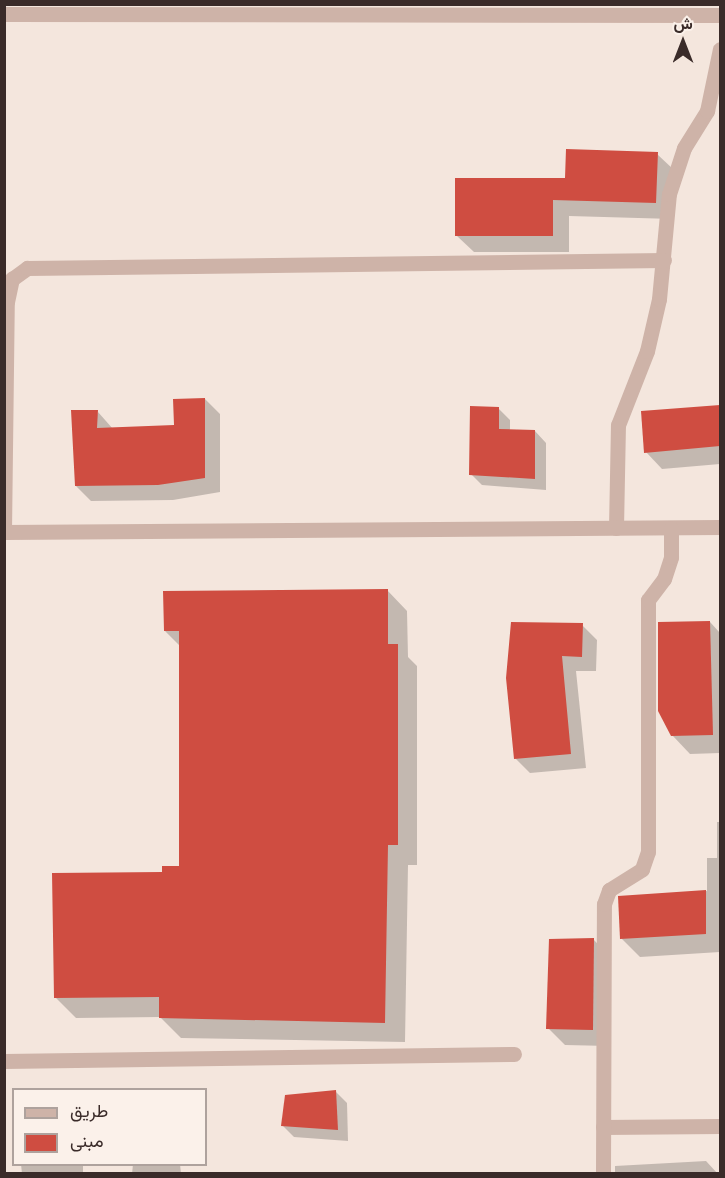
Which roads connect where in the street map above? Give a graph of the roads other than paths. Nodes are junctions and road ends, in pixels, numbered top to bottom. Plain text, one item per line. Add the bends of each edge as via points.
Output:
1 (499, 11) edge
2 (4, 14) edge
3 (720, 15) edge
4 (720, 49) edge
5 (664, 260) junction
6 (5, 348) edge
7 (616, 528) junction
8 (671, 528) junction
9 (720, 528) edge
10 (4, 532) edge
11 (514, 1054) dead end
12 (4, 1061) edge
13 (720, 1126) edge
14 (603, 1127) junction
15 (603, 1173) edge

1 - 2 street
1 - 3 street
4 - 5 street via 707,111 684,148 669,194
5 - 6 street via 27,268 12,279
5 - 7 street via 646,351 618,425
6 - 10 street
7 - 8 street
7 - 10 street
8 - 9 street
8 - 14 street via 671,557 664,579 648,600 648,852 642,869 609,890 604,904
11 - 12 street
13 - 14 street
14 - 15 street

